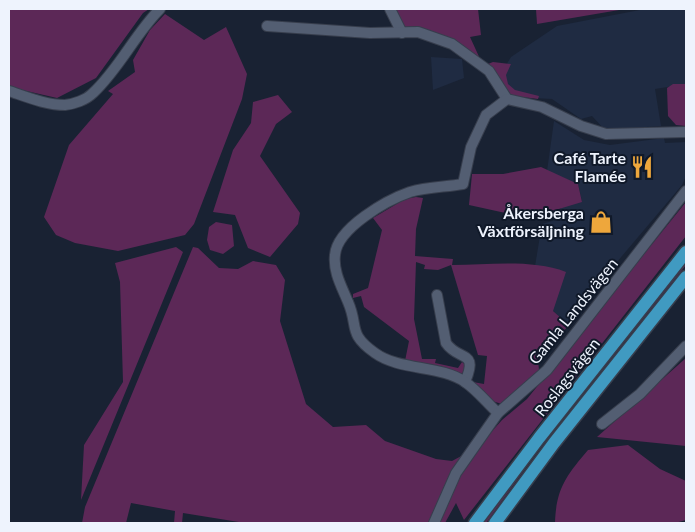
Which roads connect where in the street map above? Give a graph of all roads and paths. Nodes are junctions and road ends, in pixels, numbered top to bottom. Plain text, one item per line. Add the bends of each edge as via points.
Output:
1 (160, 9) edge
2 (390, 9) edge
3 (267, 26) dead end
4 (402, 33) junction
5 (9, 91) edge
6 (507, 99) junction
7 (686, 132) edge
8 (686, 191) edge
9 (686, 252) edge
10 (686, 277) edge
11 (437, 295) dead end
12 (686, 346) edge
13 (465, 382) junction
14 (498, 413) junction
15 (602, 424) dead end
16 (434, 523) edge
17 (475, 523) edge
18 (495, 523) edge

1 - 5 street via 92,94 78,102 65,105 47,103
2 - 4 street
3 - 4 street
4 - 6 street via 418,32 452,44 489,71
6 - 7 street via 542,107 606,134
6 - 13 street via 486,115 463,184 412,192 390,201 355,223 338,241 334,255 336,270 350,304 355,333 364,344 386,359
8 - 14 street, Gamla Landsvägen via 547,370
9 - 17 main road, Roslagsvägen
10 - 18 main road, Roslagsvägen
11 - 13 street via 446,343 470,363
12 - 15 street via 654,382
13 - 14 street
14 - 16 street, Gamla Landsvägen via 456,473

